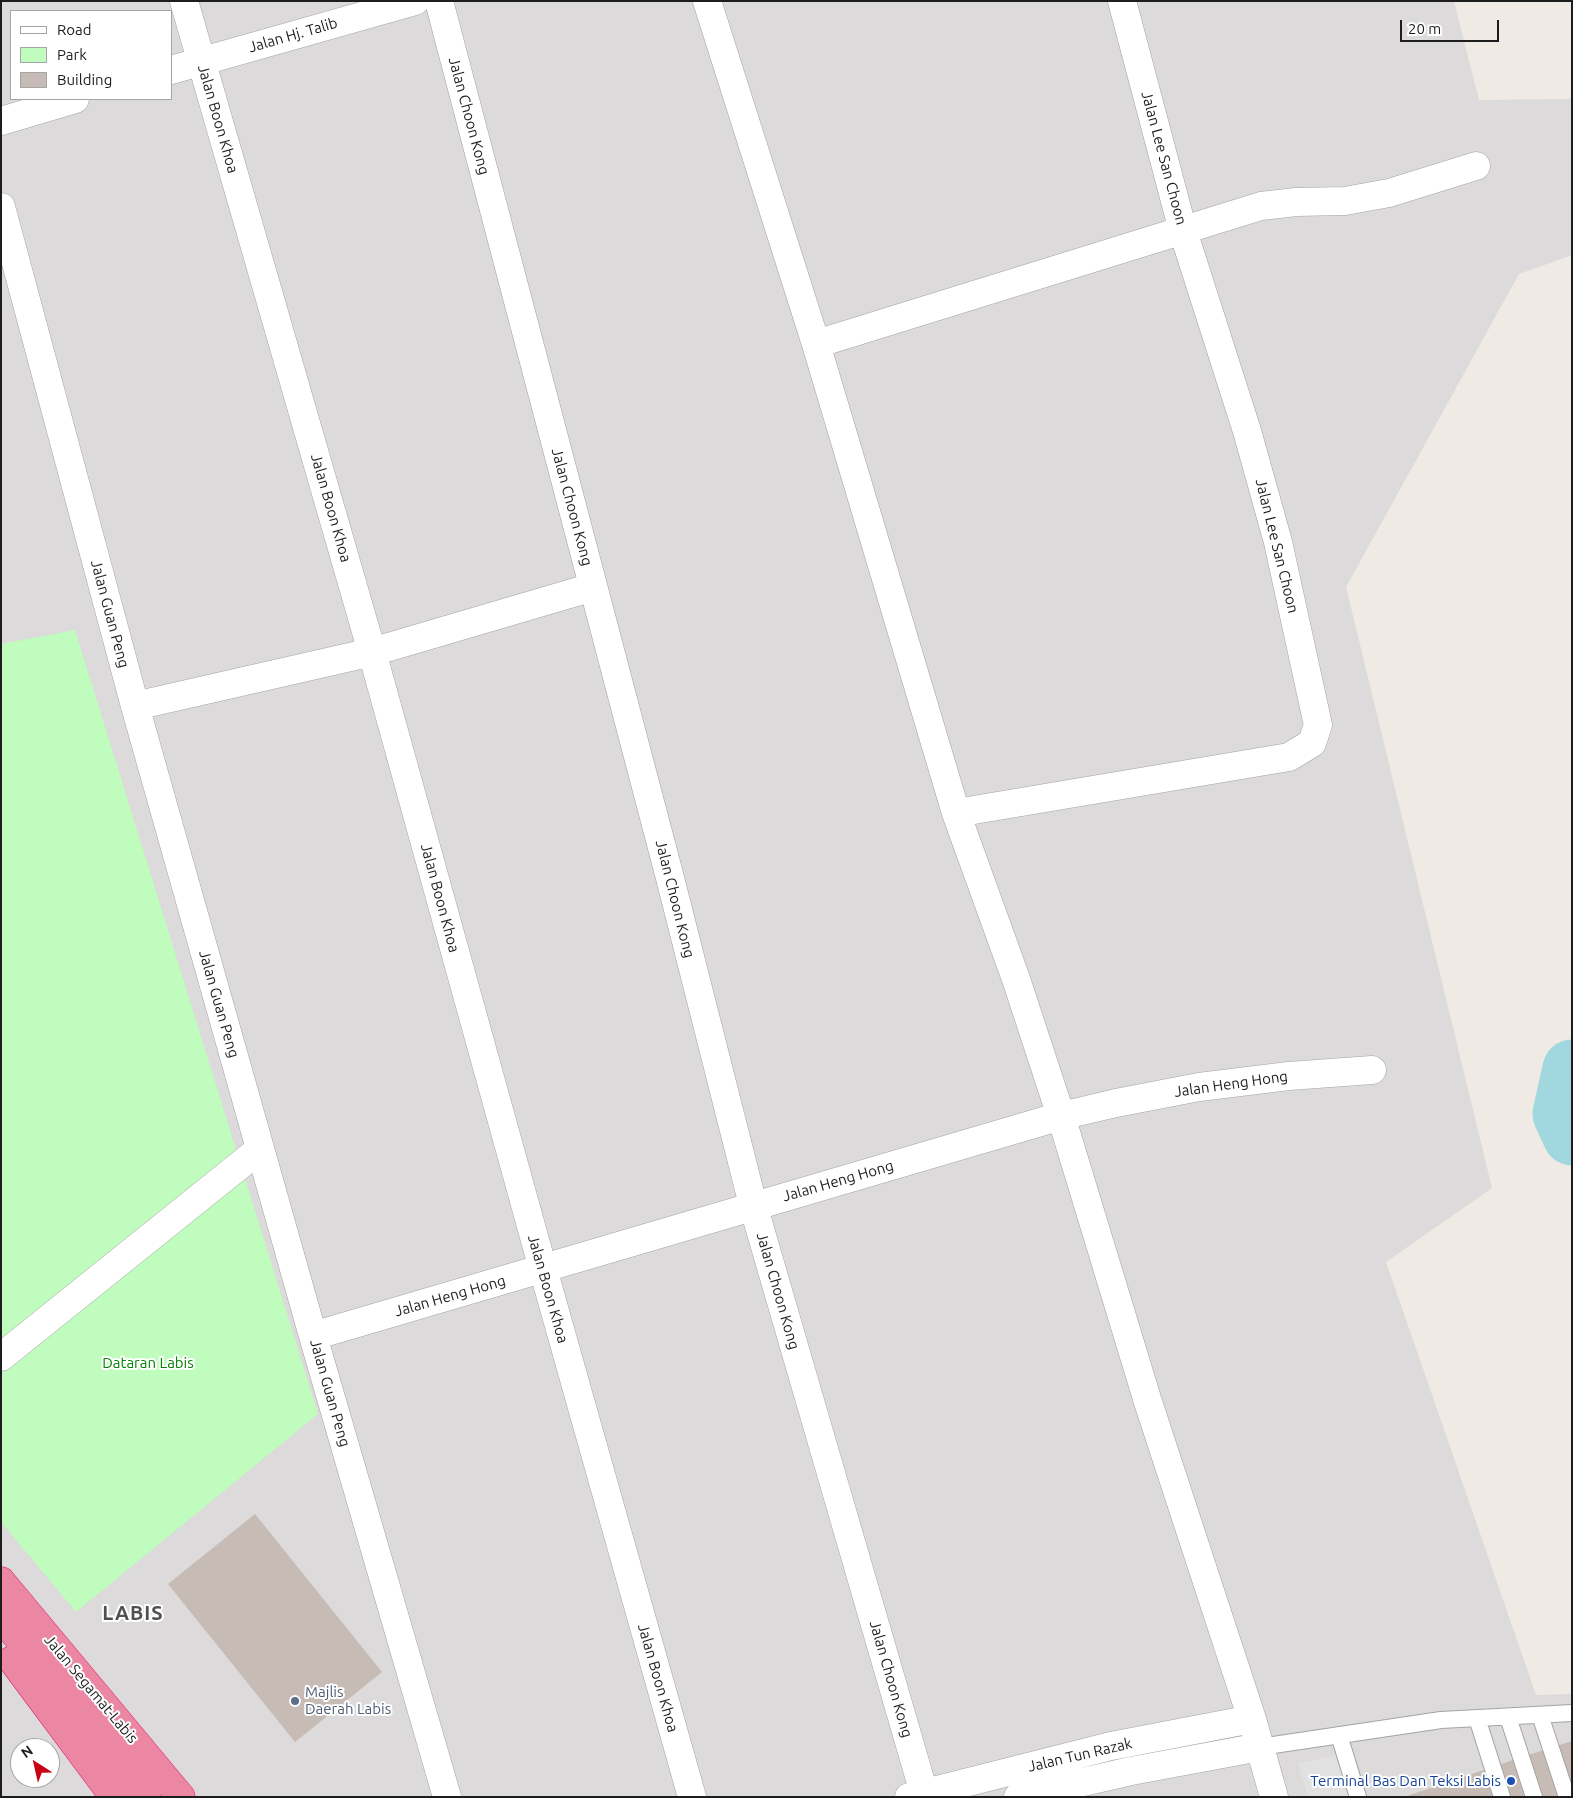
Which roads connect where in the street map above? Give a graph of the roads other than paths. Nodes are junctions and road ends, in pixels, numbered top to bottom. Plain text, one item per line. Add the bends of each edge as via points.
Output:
1 (184, 1) edge
2 (415, 1) edge
3 (439, 1) edge
4 (707, 1) edge
5 (1122, 1) edge
6 (202, 61) junction
7 (172, 70) edge
8 (72, 100) edge
9 (1, 121) edge
10 (1476, 166) dead end
11 (1, 208) edge
12 (1183, 231) junction
13 (816, 344) junction
14 (593, 587) junction
15 (372, 652) junction
16 (135, 706) junction
17 (956, 813) junction
18 (1372, 1070) dead end
19 (1061, 1116) junction
20 (260, 1150) junction
21 (753, 1205) junction
22 (542, 1269) junction
23 (313, 1336) junction
24 (1, 1357) edge
25 (1, 1581) edge
26 (1, 1617) edge
27 (1, 1647) edge
28 (1572, 1713) edge
29 (1540, 1715) junction
30 (1508, 1717) junction
31 (1477, 1718) junction
32 (1252, 1719) junction
33 (1339, 1735) junction
34 (1260, 1747) junction
35 (917, 1795) edge
36 (114, 1797) edge
37 (147, 1797) edge
38 (181, 1797) edge
39 (447, 1797) edge
40 (692, 1797) edge
41 (1018, 1797) edge
42 (1274, 1797) edge
43 (1358, 1797) edge
44 (1502, 1797) edge
45 (1534, 1797) edge
46 (1567, 1797) edge

1 - 6 street, Jalan Boon Khoa
2 - 6 street, Jalan Hj. Talib
3 - 14 street, Jalan Choon Kong
4 - 13 street
5 - 12 street, Jalan Lee San Choon
6 - 7 street, Jalan Hj. Talib
6 - 15 street, Jalan Boon Khoa
8 - 9 street
10 - 12 street via 1389,193 1345,201 1261,206
11 - 16 street, Jalan Guan Peng
12 - 13 street
12 - 17 street, Jalan Lee San Choon via 1247,431 1278,542 1318,725 1312,743 1289,757
13 - 17 street
14 - 15 street
14 - 21 street, Jalan Choon Kong
15 - 16 street
15 - 22 street, Jalan Boon Khoa
16 - 20 street, Jalan Guan Peng
17 - 19 street
18 - 19 street, Jalan Heng Hong via 1199,1087
19 - 21 street, Jalan Heng Hong
19 - 32 street via 1148,1402
20 - 23 street, Jalan Guan Peng
20 - 24 street
21 - 22 street, Jalan Heng Hong
21 - 35 street, Jalan Choon Kong
22 - 23 street, Jalan Heng Hong
22 - 40 street, Jalan Boon Khoa
23 - 39 street, Jalan Guan Peng
25 - 38 highway, Jalan Segamat-Labis
26 - 37 highway
27 - 36 highway
28 - 29 lane
29 - 30 lane
29 - 46 lane
30 - 31 lane
30 - 45 lane
31 - 33 lane
31 - 44 lane
32 - 34 street
32 - 35 street, Jalan Tun Razak via 1112,1746
33 - 34 lane
33 - 43 lane
34 - 41 street, Jalan Tun Razak via 1131,1771
34 - 42 street

